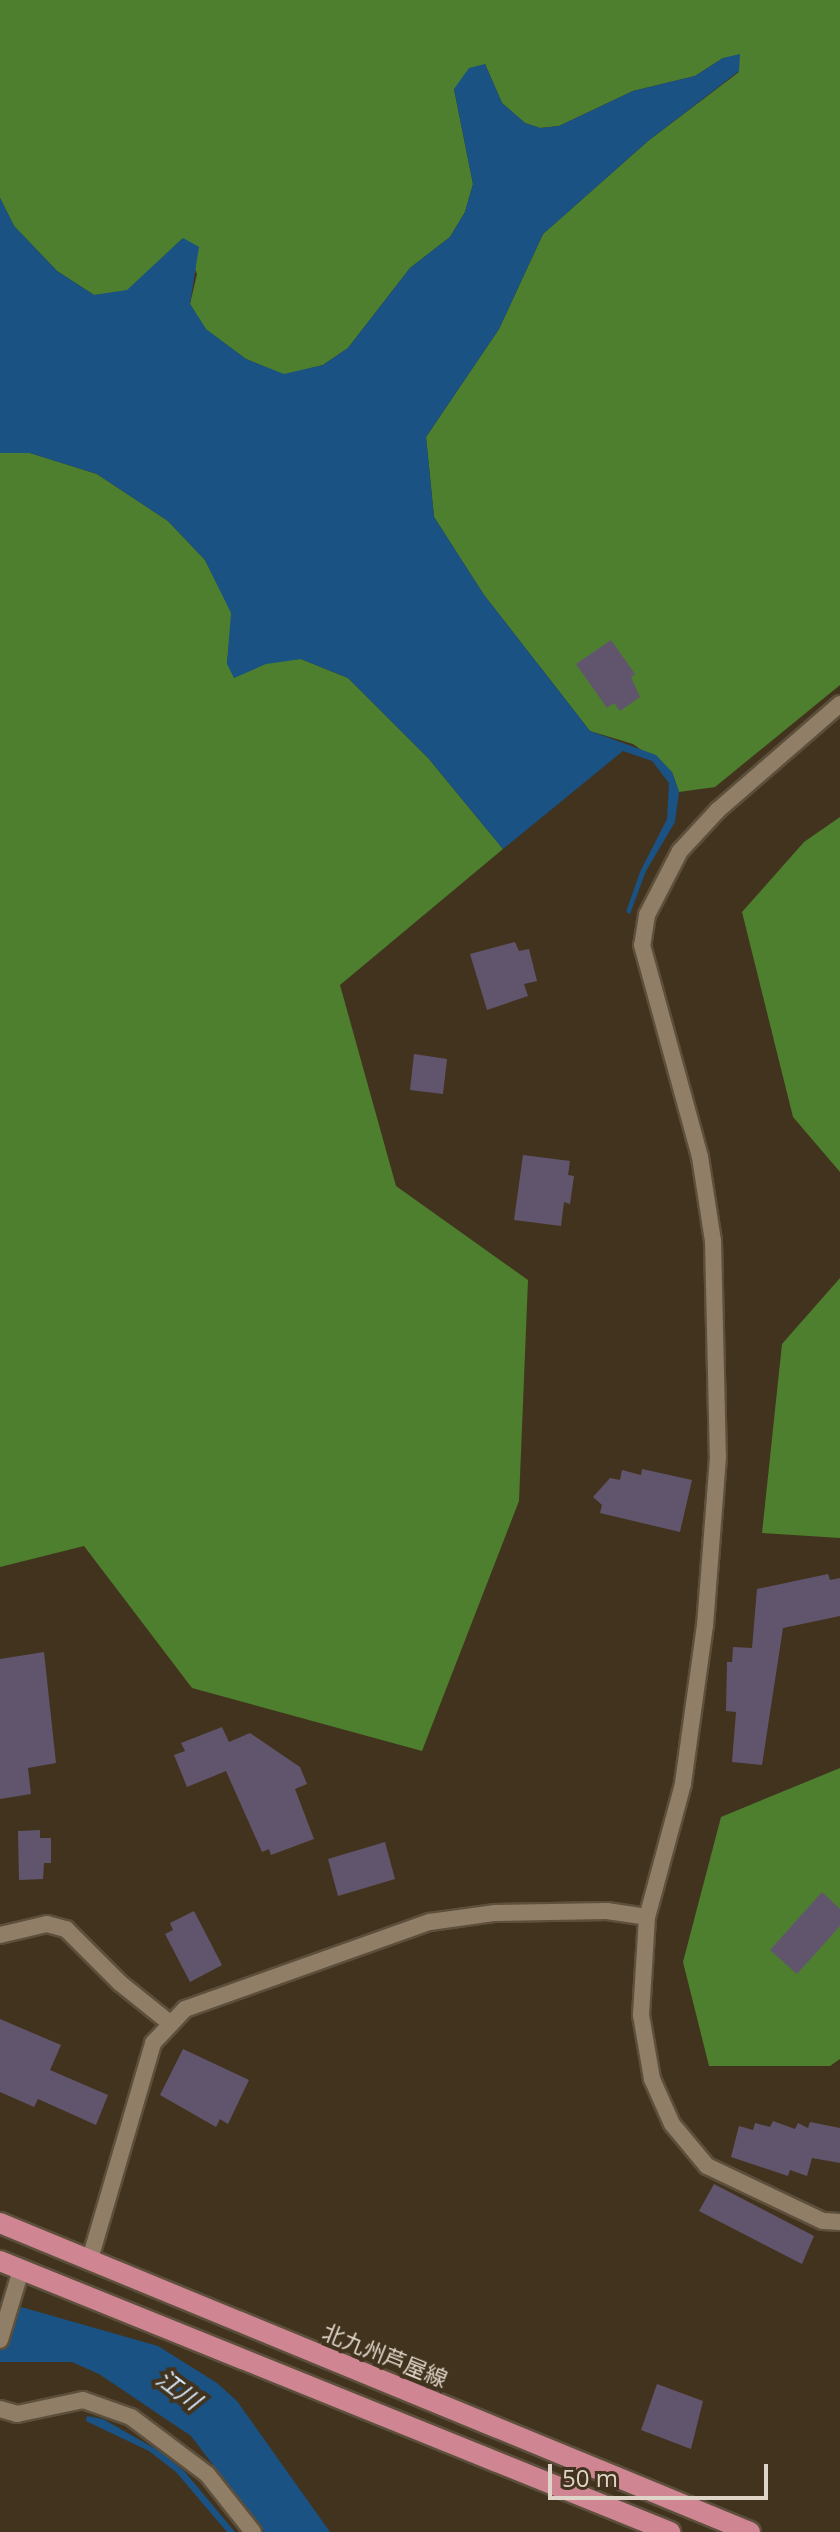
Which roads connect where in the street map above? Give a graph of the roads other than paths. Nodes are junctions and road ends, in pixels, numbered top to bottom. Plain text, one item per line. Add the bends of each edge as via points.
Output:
1 (840, 704) edge
2 (647, 1917) junction
3 (0, 1935) edge
4 (171, 2024) junction
5 (840, 2222) edge
6 (0, 2223) edge
7 (90, 2259) junction
8 (0, 2261) edge
9 (21, 2270) junction
10 (0, 2340) edge
11 (0, 2409) edge
12 (253, 2532) edge
13 (670, 2532) edge
14 (750, 2532) edge

1 - 2 street via 689,840 647,915 642,945 700,1157 713,1241 718,1457 705,1625 683,1784
2 - 4 street via 607,1911 495,1913 430,1922 185,2009
2 - 5 street via 641,2015 652,2079 672,2124 707,2166 823,2221
3 - 4 street via 47,1924 66,1929
4 - 7 street via 153,2043
6 - 7 main road, 北九州芦屋線
7 - 14 main road, 北九州芦屋線
8 - 9 main road
9 - 10 street
9 - 13 main road
11 - 12 street via 17,2414 83,2400 131,2417 207,2474

